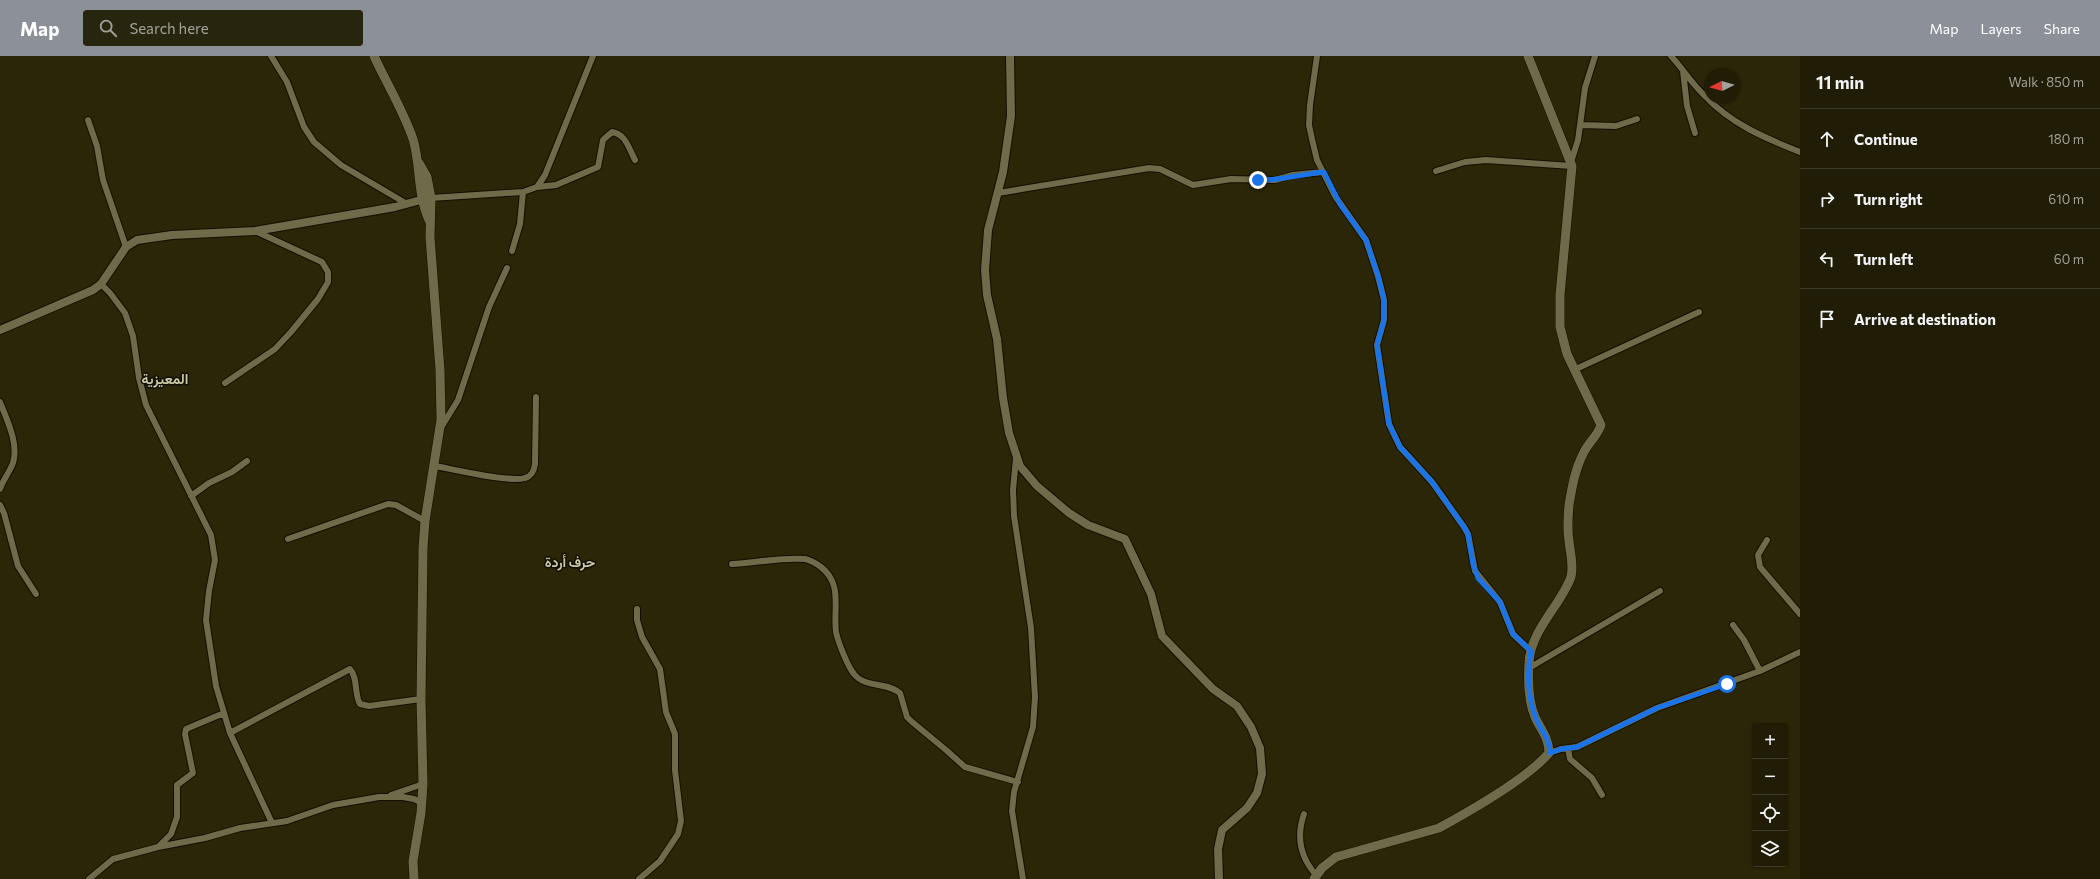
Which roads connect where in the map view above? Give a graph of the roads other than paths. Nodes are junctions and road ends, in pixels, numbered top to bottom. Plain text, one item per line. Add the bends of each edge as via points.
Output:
1 (271, 56) edge
2 (374, 56) edge
3 (594, 56) edge
4 (1010, 56) edge
5 (1317, 56) edge
6 (1528, 56) edge
7 (1595, 56) edge
8 (1671, 56) edge
9 (1683, 71) junction
10 (1637, 119) dead end
11 (88, 120) dead end
12 (1580, 125) junction
13 (1695, 133) dead end
14 (1800, 152) edge
15 (635, 160) dead end
16 (1572, 164) junction
17 (1436, 171) dead end
18 (1324, 172) junction
19 (537, 187) junction
20 (523, 192) junction
21 (998, 193) junction
22 (427, 199) junction
23 (407, 204) junction
24 (255, 231) junction
25 (126, 247) junction
26 (512, 251) dead end
27 (507, 268) dead end
28 (101, 284) junction
29 (1699, 312) dead end
30 (0, 330) edge
31 (1576, 369) junction
32 (224, 383) dead end
33 (536, 397) dead end
34 (0, 402) edge
35 (440, 429) junction
36 (1016, 458) junction
37 (247, 461) dead end
38 (435, 466) junction
39 (0, 489) edge
40 (191, 496) junction
41 (0, 505) edge
42 (425, 521) junction
43 (288, 539) dead end
44 (1767, 540) dead end
45 (732, 564) dead end
46 (1660, 591) dead end
47 (36, 594) dead end
48 (637, 609) dead end
49 (1800, 614) edge
50 (1733, 625) dead end
51 (1531, 651) junction
52 (1800, 652) edge
53 (1529, 668) junction
54 (1760, 671) junction
55 (421, 699) junction
56 (224, 713) junction
57 (230, 733) junction
58 (1568, 748) junction
59 (1550, 753) junction
60 (1018, 782) junction
61 (423, 784) junction
62 (1602, 795) dead end
63 (379, 797) junction
64 (422, 803) junction
65 (1304, 814) dead end
66 (272, 823) junction
67 (158, 846) junction
68 (1315, 877) edge
69 (89, 879) edge
70 (414, 879) edge
71 (639, 879) edge
72 (1023, 879) edge
73 (1219, 879) edge

1 - 23 street via 286,82 304,127 314,142 341,165
2 - 22 main road via 413,138 419,163 428,177
3 - 19 street via 545,176
4 - 21 street via 1011,116
5 - 18 street via 1309,125 1314,151
6 - 16 main road
7 - 12 street via 1585,88
8 - 9 street
9 - 13 street via 1684,93
9 - 14 street via 1704,96 1732,119 1752,132
10 - 12 street via 1616,126
11 - 25 street via 97,146 103,180
12 - 16 street
15 - 19 street via 624,138 619,133 612,132 603,140 598,167 556,185
16 - 17 street via 1486,160 1465,162
16 - 31 main road via 1559,312 1562,340
18 - 21 street via 1293,175 1275,180 1231,180 1193,185 1160,169 1148,168
18 - 51 street via 1340,204 1366,240 1378,276 1384,300 1384,320 1377,345 1392,434 1400,447 1432,482 1464,527 1468,534 1478,578 1500,602 1513,634
19 - 20 street
20 - 22 street
20 - 26 street via 520,224
21 - 36 street via 988,230 986,284 997,339 1006,417
22 - 23 street
22 - 35 main road via 441,384
23 - 24 street
24 - 25 street via 151,237 136,240
24 - 32 street via 322,262 328,272 328,282 318,299 275,349
25 - 28 street
27 - 35 street via 489,307 458,400
28 - 30 street via 81,296
28 - 40 street via 125,314 133,336 146,405 177,463
29 - 31 street
31 - 51 main road via 1601,425 1584,452 1576,471 1569,506 1568,529 1572,566 1570,578
33 - 38 street via 535,464 534,471 529,476 522,479 483,475
34 - 39 street via 14,450 13,462
35 - 38 main road
36 - 60 street via 1014,516 1031,628 1035,697 1034,726
36 - 73 street via 1028,478 1068,513 1088,525 1125,539 1151,594 1162,636 1213,689 1237,706 1257,739 1262,762 1260,784 1250,804 1222,830 1218,849
37 - 40 street
38 - 42 main road
40 - 56 street via 214,545 215,560 208,591 206,620 216,686
41 - 47 street via 18,566
42 - 43 street via 396,505 384,504
42 - 55 main road
44 - 49 street via 1758,555 1760,567
45 - 60 street via 806,559 821,567 834,584 836,632 852,673 861,680 900,693 911,721 965,768
46 - 53 street
48 - 71 street via 642,637 660,668 666,712 675,734 675,770 681,821 672,845 656,866
50 - 54 street
51 - 53 main road
52 - 54 street
53 - 59 main road via 1532,705 1535,717 1547,737
54 - 58 street via 1657,708 1577,747
55 - 57 street via 369,706 360,704 356,698 354,673 350,669
55 - 61 main road
56 - 57 street
56 - 67 street via 186,730 193,773 177,785 178,817 171,834
57 - 66 street
58 - 59 street
58 - 62 street via 1570,759 1592,778
59 - 68 main road via 1513,782 1439,828 1350,852 1328,862
60 - 72 street via 1012,811
61 - 63 street
61 - 64 main road
63 - 64 street via 403,797
63 - 66 street via 333,805 300,817
64 - 70 main road via 413,861
65 - 68 street via 1300,827 1302,849
66 - 67 street
67 - 69 street via 113,858

